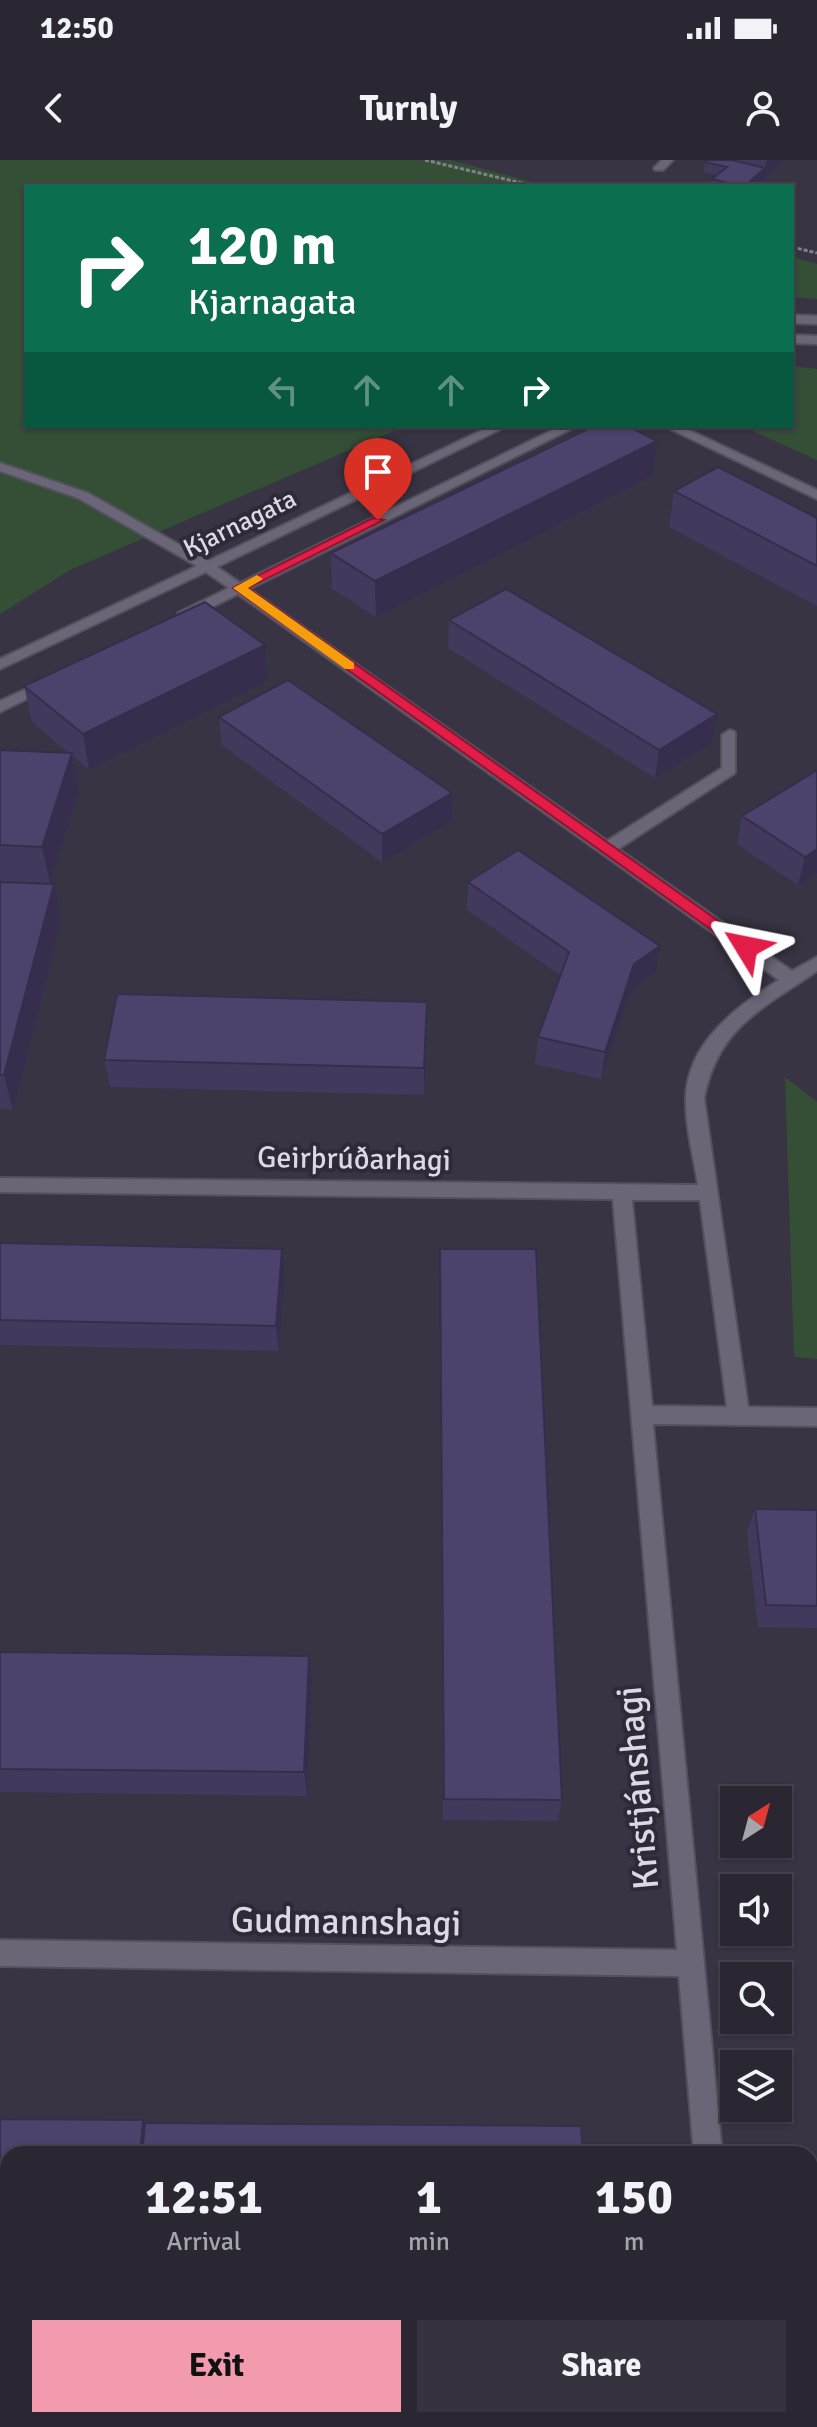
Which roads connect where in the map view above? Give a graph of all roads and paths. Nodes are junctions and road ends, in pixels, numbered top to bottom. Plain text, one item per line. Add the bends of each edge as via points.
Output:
1 (425, 160) edge
2 (526, 184) edge
3 (794, 247) edge
4 (817, 253) edge
5 (794, 319) edge
6 (817, 320) edge
7 (794, 339) edge
8 (817, 340) edge
9 (497, 428) edge
10 (567, 428) edge
11 (674, 428) edge
12 (0, 467) edge
13 (817, 495) edge
14 (207, 566) junction
15 (239, 588) junction
16 (168, 623) edge
17 (0, 665) edge
18 (68, 673) edge
19 (0, 707) edge
20 (730, 735) dead end
21 (607, 849) junction
22 (817, 963) edge
23 (792, 980) junction
24 (0, 1185) edge
25 (622, 1192) junction
26 (708, 1193) junction
27 (643, 1415) junction
28 (739, 1416) junction
29 (817, 1417) edge
30 (0, 1953) edge
31 (691, 1963) junction
32 (707, 2146) edge

1 - 2 path
3 - 4 path
5 - 6 street
7 - 8 street
9 - 14 street, Kjarnagata
10 - 15 street, Kjarnagata
11 - 13 street
12 - 14 street via 79,491
14 - 15 street
14 - 17 street, Kjarnagata
15 - 16 street, Kjarnagata
15 - 21 street
18 - 19 street
20 - 21 street via 730,770
21 - 23 street
22 - 23 street
23 - 26 street via 739,1017 704,1056 695,1098
24 - 25 street, Geirþrúðarhagi
25 - 26 street, Geirþrúðarhagi
25 - 27 street, Kristjánshagi
26 - 28 street
27 - 28 street
27 - 31 street, Kristjánshagi
28 - 29 street
30 - 31 street, Gudmannshagi
31 - 32 street, Kristjánshagi

